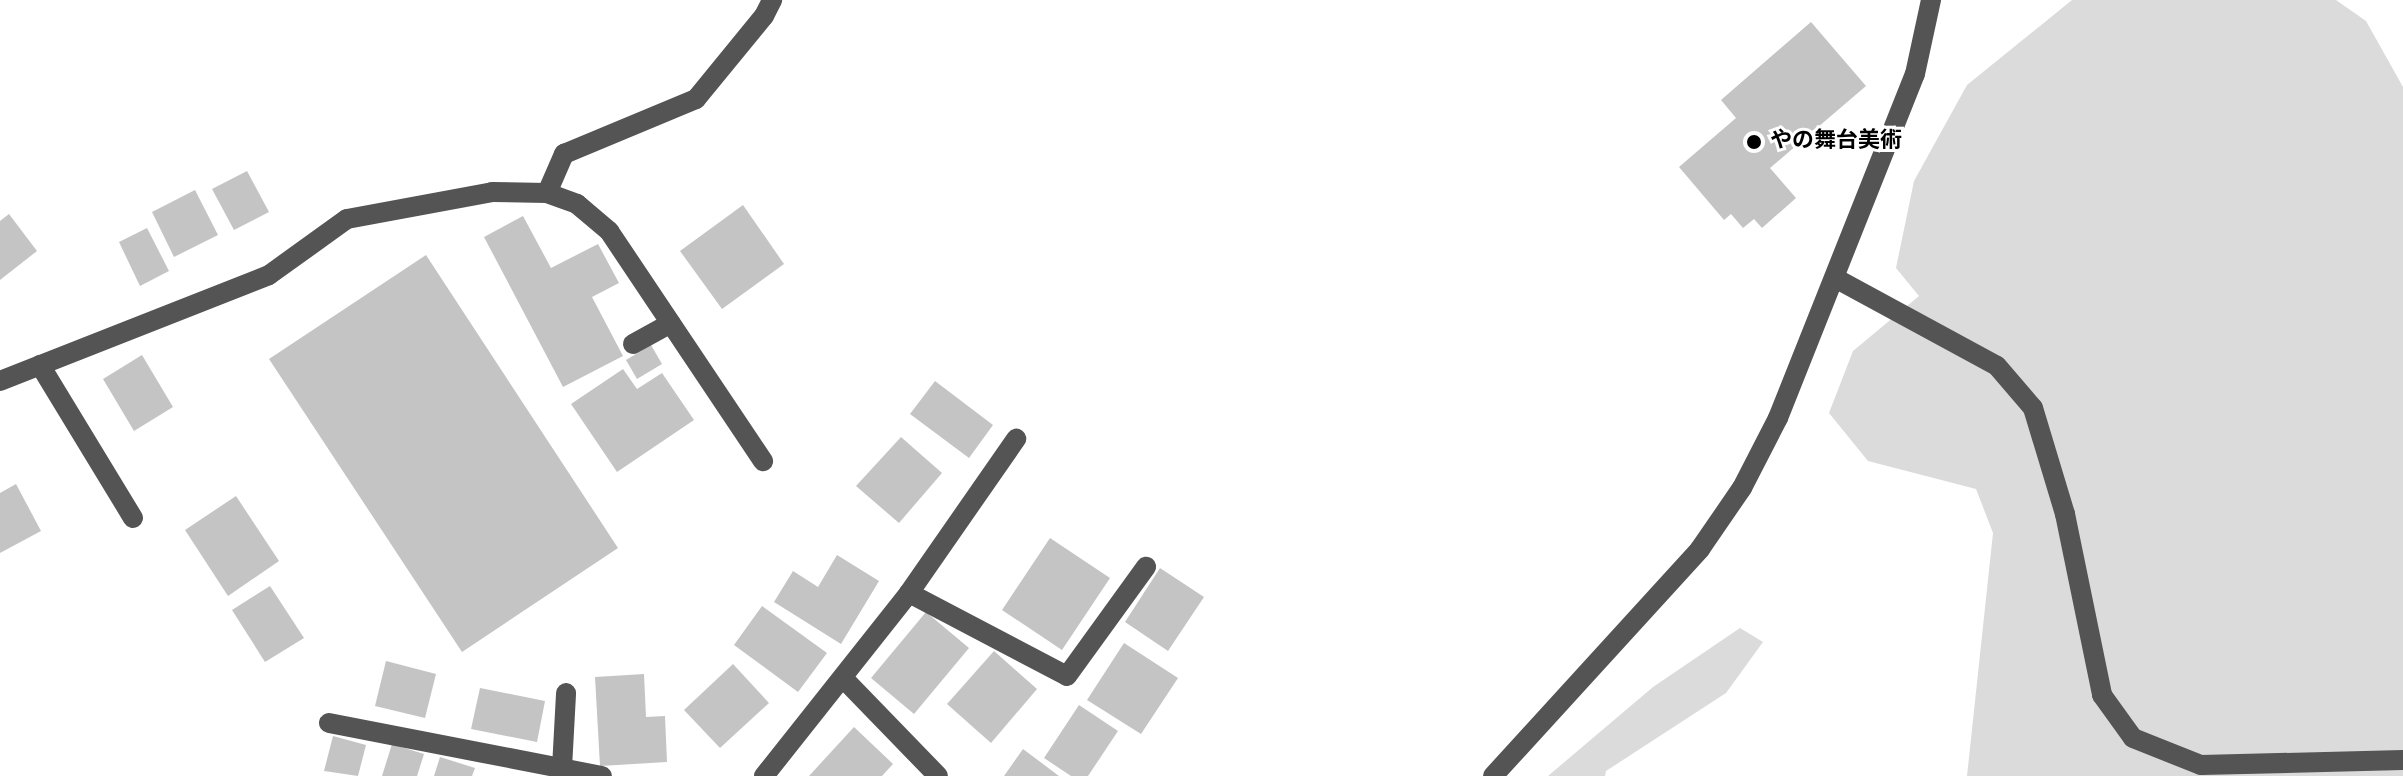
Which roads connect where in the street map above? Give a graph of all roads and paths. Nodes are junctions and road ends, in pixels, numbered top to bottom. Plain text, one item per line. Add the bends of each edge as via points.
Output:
1 (772, 0) edge
2 (1931, 0) edge
3 (547, 193) junction
4 (1835, 278) junction
5 (671, 323) junction
6 (633, 344) dead end
7 (40, 365) junction
8 (0, 381) edge
9 (1016, 439) dead end
10 (763, 461) dead end
11 (133, 518) dead end
12 (1146, 567) dead end
13 (909, 593) junction
14 (844, 679) junction
15 (566, 693) dead end
16 (329, 723) dead end
17 (2403, 760) edge
18 (562, 768) junction
19 (602, 776) edge
20 (764, 776) edge
21 (938, 776) edge
22 (1493, 776) edge

1 - 3 street via 696,99 564,154
2 - 4 street via 1915,74
3 - 5 street via 577,204 609,231
3 - 7 street via 492,192 347,219 269,275
4 - 17 street via 1997,366 2033,408 2065,514 2102,695 2133,738 2201,765
4 - 22 street via 1778,418 1734,500 1700,549
5 - 6 street
5 - 10 street
7 - 8 street
7 - 11 street
9 - 13 street
12 - 13 street via 1067,676
13 - 14 street
14 - 20 street
14 - 21 street
15 - 18 street
16 - 18 street
18 - 19 street

